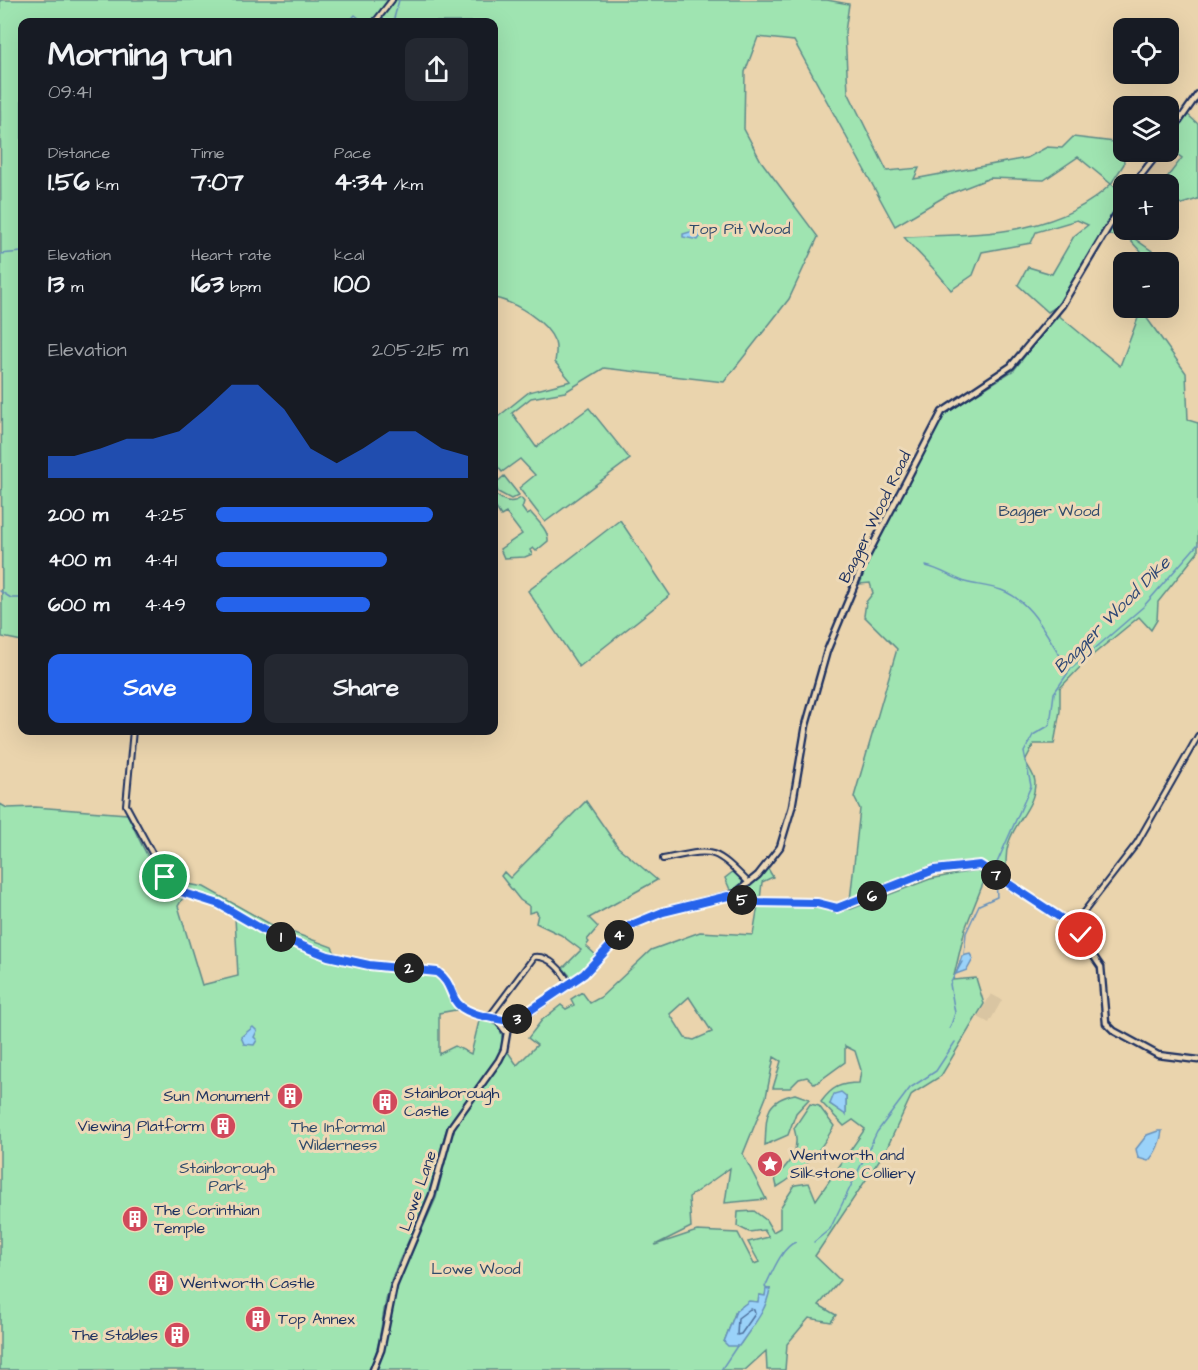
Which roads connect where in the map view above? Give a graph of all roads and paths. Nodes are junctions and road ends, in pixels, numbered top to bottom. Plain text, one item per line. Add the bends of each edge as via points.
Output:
1 (392, 0) edge
2 (377, 18) edge
3 (1198, 94) edge
4 (1179, 121) edge
5 (1151, 162) edge
6 (1142, 174) edge
7 (1113, 218) edge
8 (133, 735) edge
9 (1198, 736) edge
10 (663, 860) dead end
11 (750, 883) junction
12 (728, 896) junction
13 (1073, 926) junction
14 (569, 984) junction
15 (490, 1016) junction
16 (495, 1018) junction
17 (513, 1022) junction
18 (505, 1031) junction
19 (1198, 1060) edge
20 (373, 1370) edge

1 - 2 street
3 - 4 street
5 - 6 street
7 - 11 street, Bagger Wood Road via 1062,305 1011,366 942,412 865,560 827,651 806,725 784,839
8 - 15 street via 126,805 175,890 219,904 267,932 328,956 437,972 465,1010
9 - 13 street via 1137,843
10 - 11 street via 699,852 716,853
11 - 12 street
12 - 13 street via 753,902 817,903 837,908 934,870 980,865
12 - 14 street via 663,912 629,926 584,974
13 - 19 street via 1101,967 1106,1023 1126,1040 1158,1055
14 - 15 street via 562,970 534,957
14 - 17 street
15 - 16 street
16 - 17 street
16 - 18 street
17 - 18 street
18 - 20 street, Lowe Lane via 499,1060 451,1127 432,1195 394,1286

